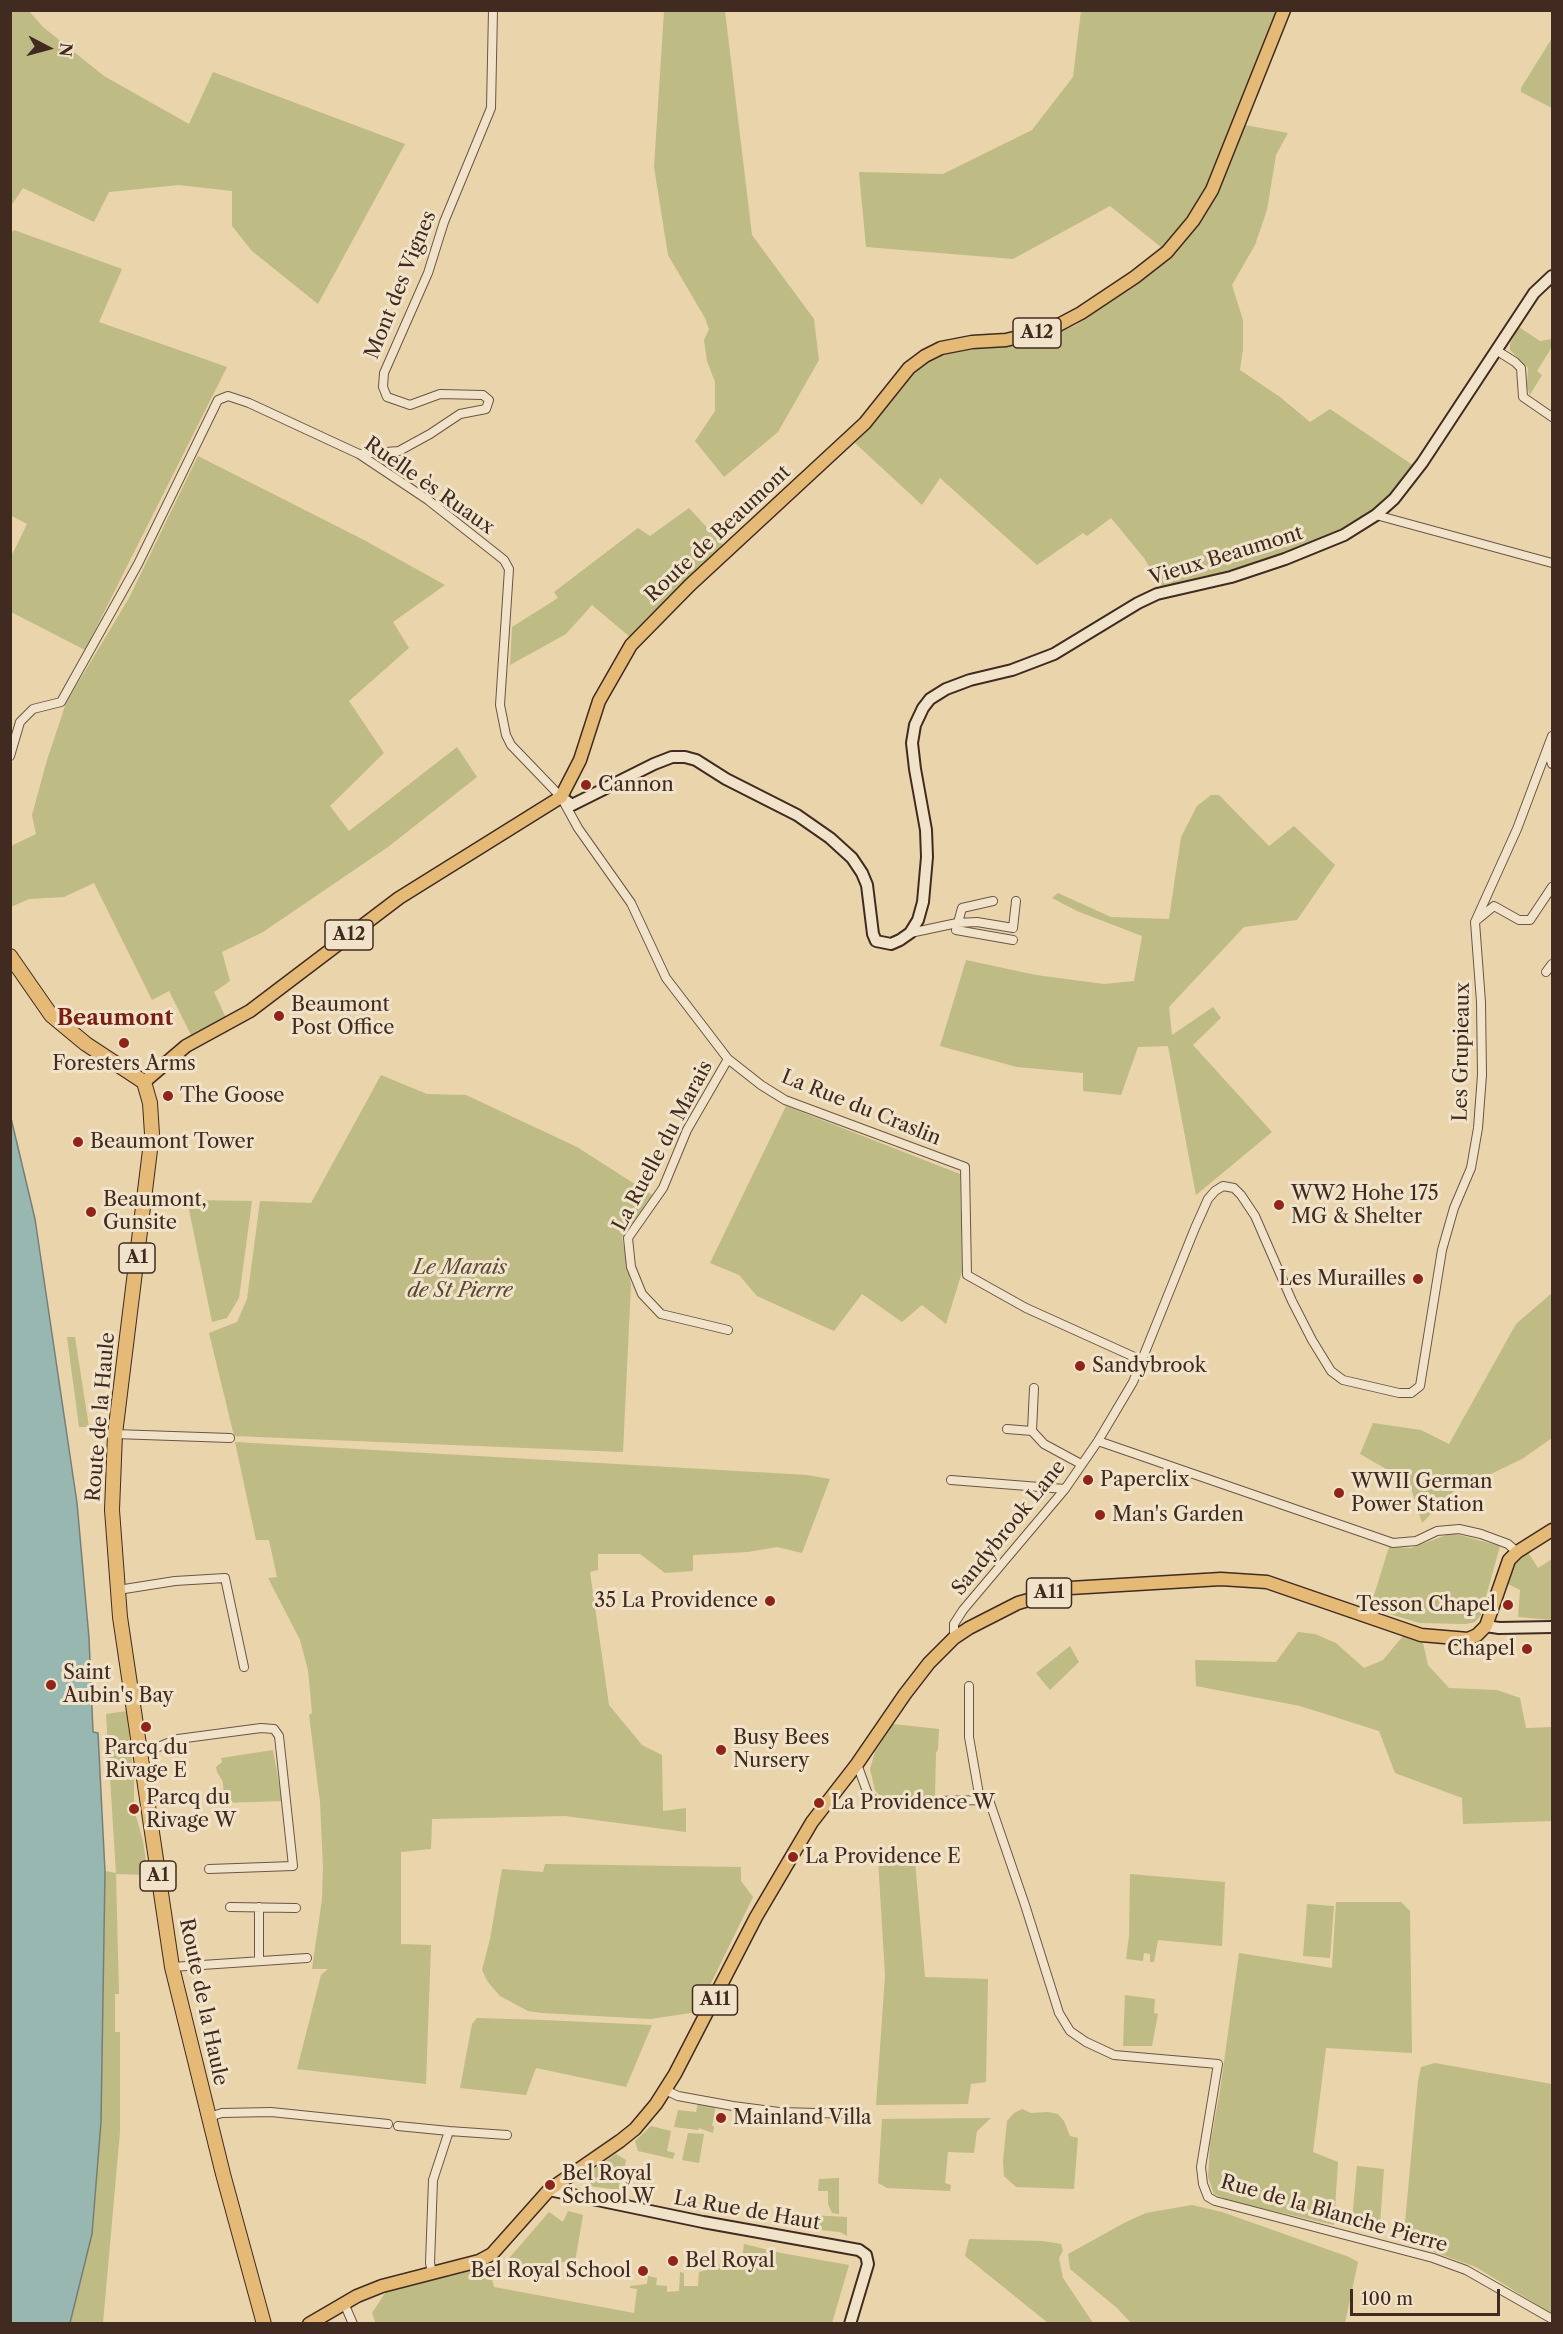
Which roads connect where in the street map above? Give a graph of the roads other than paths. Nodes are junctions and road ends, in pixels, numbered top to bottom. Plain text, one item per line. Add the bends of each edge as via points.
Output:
1 (493, 10) edge
2 (1284, 10) edge
3 (1552, 276) edge
4 (1496, 350) junction
5 (1552, 417) edge
6 (358, 454) junction
7 (1376, 515) junction
8 (1552, 563) edge
9 (1552, 736) edge
10 (1548, 751) junction
11 (10, 756) edge
12 (1552, 764) edge
13 (561, 797) junction
14 (1552, 888) edge
15 (993, 901) dead end
16 (1016, 901) dead end
17 (957, 922) junction
18 (1475, 922) junction
19 (910, 933) junction
20 (1013, 940) dead end
21 (10, 956) edge
22 (1552, 964) edge
23 (1546, 972) dead end
24 (728, 1059) junction
25 (144, 1082) junction
26 (728, 1330) dead end
27 (1141, 1360) junction
28 (1034, 1388) dead end
29 (1007, 1429) dead end
30 (1032, 1431) junction
31 (115, 1434) junction
32 (230, 1438) dead end
33 (1098, 1441) junction
34 (1081, 1464) junction
35 (951, 1480) dead end
36 (1065, 1489) junction
37 (1552, 1530) edge
38 (1517, 1552) junction
39 (118, 1590) junction
40 (1486, 1626) junction
41 (1552, 1627) edge
42 (954, 1638) junction
43 (244, 1667) dead end
44 (969, 1686) dead end
45 (141, 1754) junction
46 (857, 1764) junction
47 (980, 1800) junction
48 (209, 1869) dead end
49 (230, 1907) dead end
50 (259, 1907) junction
51 (296, 1908) dead end
52 (307, 1958) dead end
53 (259, 1961) junction
54 (172, 1967) junction
55 (665, 2090) junction
56 (855, 2114) dead end
57 (209, 2117) junction
58 (388, 2124) dead end
59 (398, 2126) dead end
60 (449, 2131) junction
61 (507, 2135) dead end
62 (549, 2190) junction
63 (432, 2273) junction
64 (344, 2302) junction
65 (261, 2308) junction
66 (1552, 2319) edge
67 (264, 2323) edge
68 (257, 2324) edge
69 (309, 2324) edge
70 (353, 2324) edge
71 (850, 2324) edge

1 - 6 street, Mont des Vignes via 491,108 444,222 428,273 384,373 383,387 387,397 410,405 440,394 483,395 489,400 486,409 460,414 399,451
2 - 13 main road, Route de Beaumont / A12 via 1212,190 1167,252 1081,313 1051,329 941,348 909,368 865,423 631,645 599,701 580,760
3 - 4 street, Vieux Beaumont via 1534,293
4 - 5 street via 1521,368 1523,398
4 - 7 street, Vieux Beaumont via 1422,463
6 - 11 street, Ruelle ès Ruaux via 249,403 228,396 218,400 138,564 61,702 33,709 20,722
6 - 13 street, Ruelle ès Ruaux via 428,500 504,560 509,569 501,716 511,745
7 - 8 street
7 - 19 street, Vieux Beaumont via 1344,535 1285,560 1157,594 1054,654 970,680 930,699 915,725 912,743 927,857 923,902
9 - 10 street, Les Grupieaux
10 - 12 street
10 - 18 street, Les Grupieaux
13 - 19 street via 572,805 672,757 696,760 797,815 852,858 867,885 876,942 891,944
13 - 24 street, La Rue du Craslin via 631,903 666,978
13 - 25 main road, A12 via 399,898 250,1011 186,1046
14 - 18 street via 1530,920 1519,920 1494,906
15 - 17 street via 962,908
16 - 17 street via 1013,928
17 - 19 street
17 - 20 street via 956,930
18 - 27 street, Les Grupieaux via 1482,1013 1478,1128 1471,1168 1442,1250 1420,1386 1411,1393 1399,1393 1343,1380 1331,1371 1292,1301 1255,1216 1234,1188 1223,1186 1208,1199
21 - 25 highway via 51,1015 86,1044
22 - 23 street
24 - 26 street, La Ruelle du Marais via 687,1130 663,1188 627,1238 631,1267 642,1294 661,1314
24 - 27 street, La Rue du Craslin via 786,1100 965,1167 967,1275 1026,1308
25 - 31 highway, Route de la Haule / A1 via 152,1134
27 - 33 street, Les Grupieaux via 1133,1382
28 - 30 street
29 - 30 street
30 - 34 street via 1044,1444
31 - 32 street
31 - 39 highway, Route de la Haule / A1 via 112,1510
33 - 34 street, Sandybrook Lane
33 - 38 street via 1392,1543 1459,1529 1508,1544
34 - 36 street, Sandybrook Lane
35 - 36 street
36 - 42 street, Sandybrook Lane via 963,1610 954,1624
37 - 38 main road
38 - 40 main road via 1504,1571
39 - 43 street via 225,1578
39 - 45 highway, Route de la Haule / A1
40 - 41 street
40 - 42 main road, A11 via 1468,1639 1421,1635 1267,1582 1221,1579 1070,1588 998,1611
42 - 46 main road, A11 via 905,1694
44 - 47 street via 969,1737
45 - 48 street via 178,1739 266,1727 279,1736 293,1866
45 - 54 highway, Route de la Haule / A1
46 - 47 street via 869,1797 879,1802
46 - 55 main road, A11 via 796,1848
47 - 66 street, Rue de la Blanche Pierre via 992,1804 1059,2013 1070,2031 1114,2055 1218,2064 1201,2167 1208,2197 1433,2258 1466,2270
49 - 50 street
50 - 51 street
50 - 53 street
52 - 53 street
53 - 54 street
54 - 57 highway, Route de la Haule / A1
55 - 56 street via 678,2096 779,2112
55 - 62 main road, A11 via 620,2141
57 - 58 street via 271,2112
57 - 65 highway, Route de la Haule / A1
59 - 60 street
60 - 61 street
60 - 63 street via 433,2180
62 - 63 main road, A11 via 492,2254
62 - 71 street, La Rue de Haut via 859,2250 866,2255 868,2264
63 - 64 main road, A11 via 382,2286
64 - 69 main road, A11
64 - 70 street
65 - 67 highway, Route de la Haule / A1
65 - 68 highway

